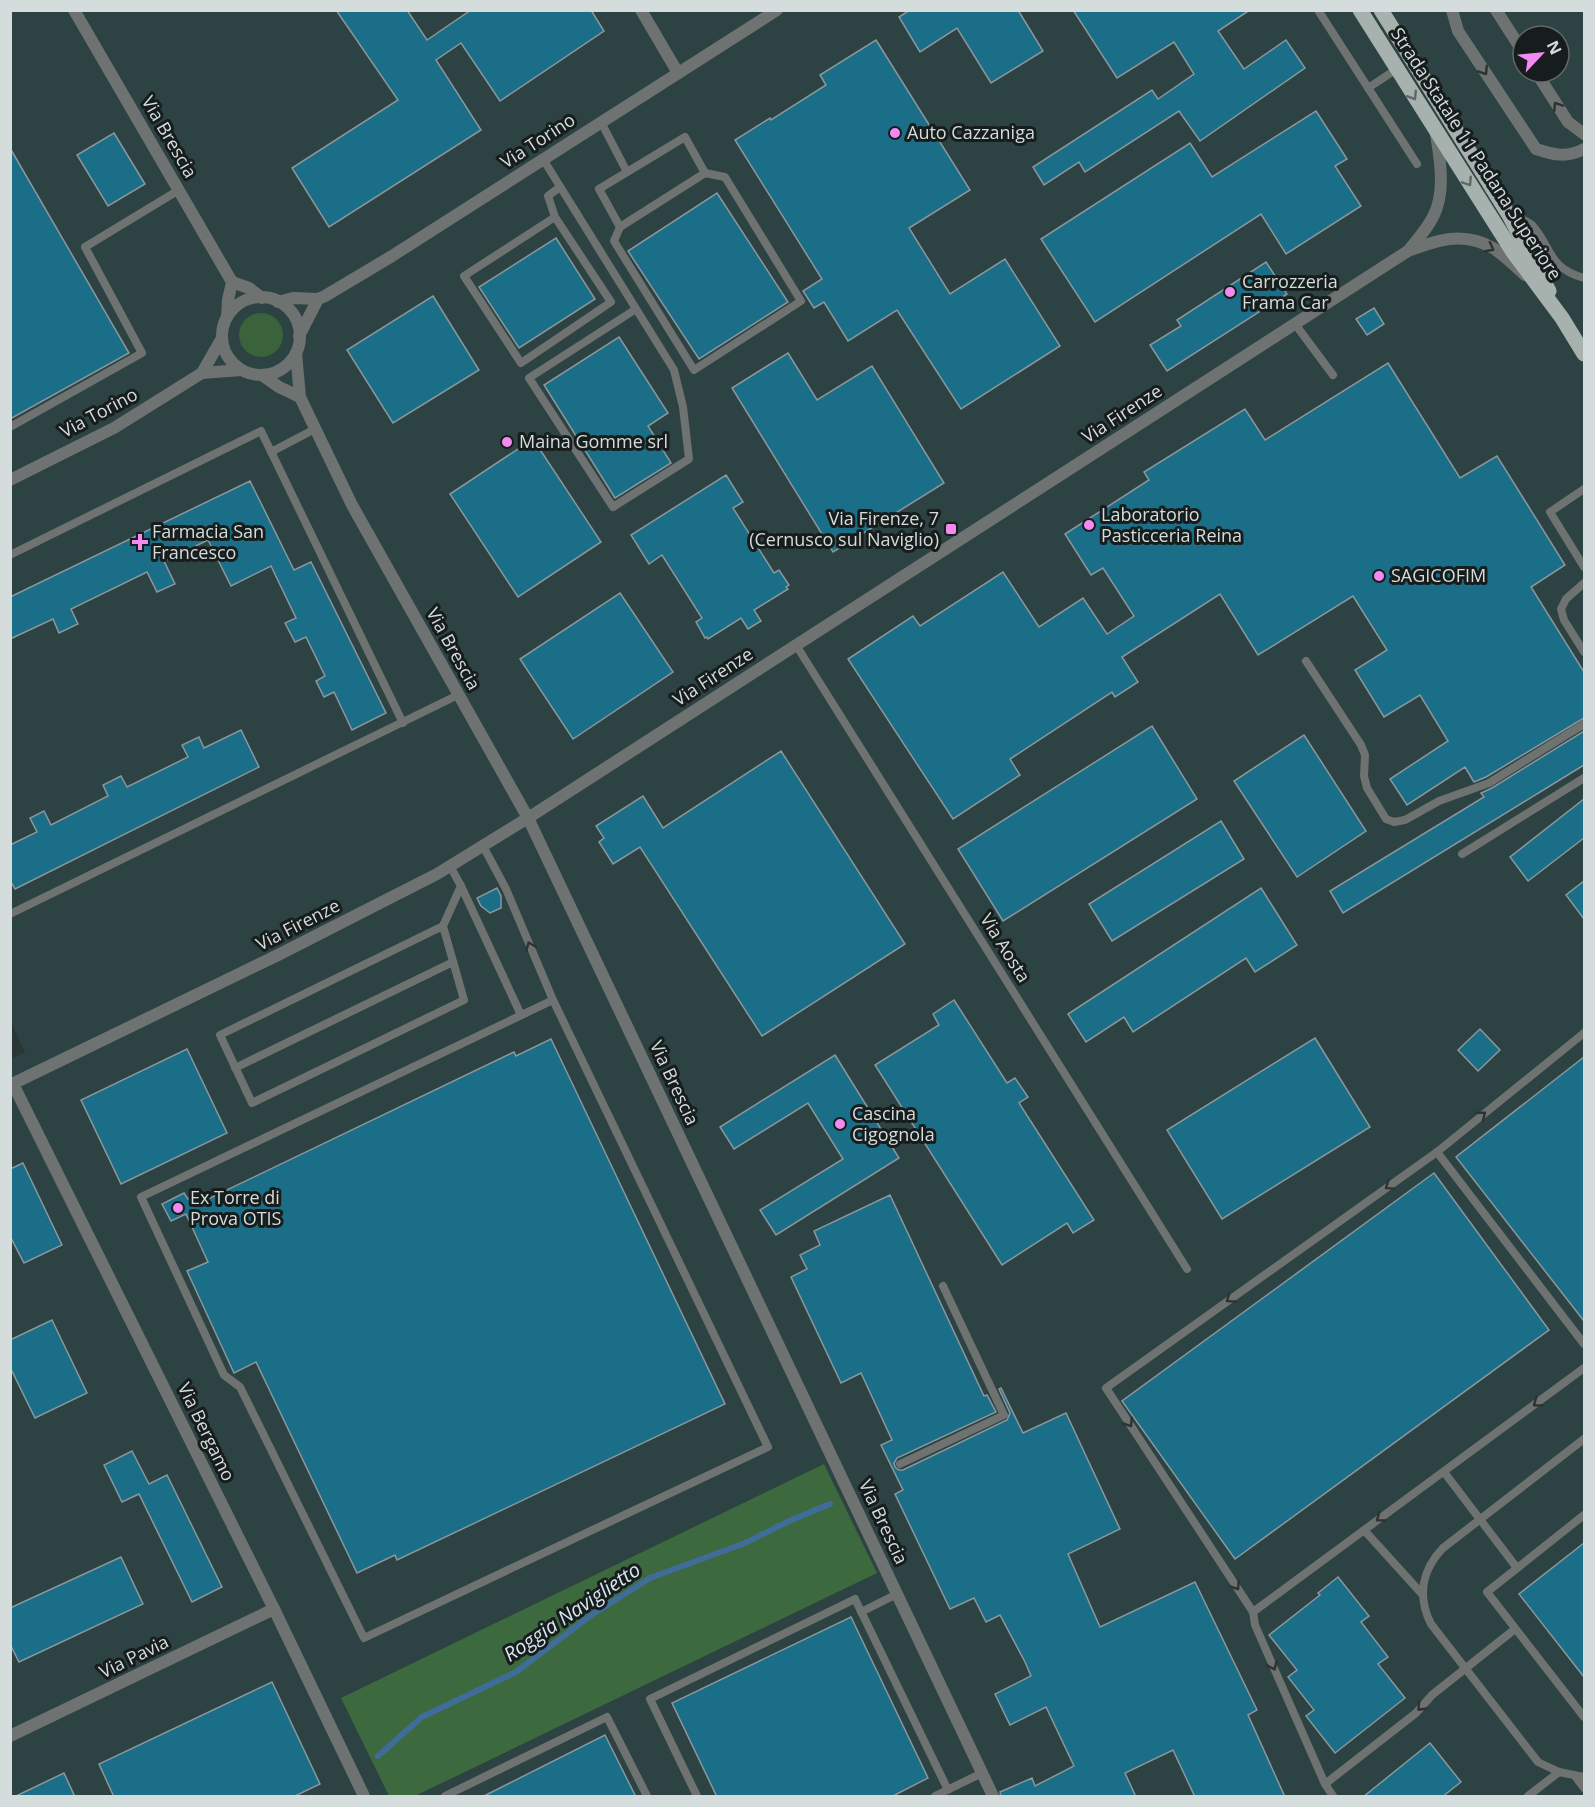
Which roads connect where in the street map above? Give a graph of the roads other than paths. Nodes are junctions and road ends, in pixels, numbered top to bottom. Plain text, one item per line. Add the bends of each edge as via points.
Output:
1 (74, 10) edge
2 (641, 10) edge
3 (777, 10) edge
4 (1318, 10) edge
5 (1360, 10) edge
6 (1381, 10) edge
7 (1497, 10) edge
8 (1454, 14) edge
9 (1511, 33) edge
10 (1396, 69) junction
11 (678, 73) junction
12 (1544, 84) edge
13 (1368, 88) junction
14 (601, 122) junction
15 (1436, 133) junction
16 (1584, 134) edge
17 (1584, 149) edge
18 (543, 159) junction
19 (1417, 164) dead end
20 (627, 172) junction
21 (705, 173) junction
22 (560, 187) junction
23 (179, 190) junction
24 (1509, 215) junction
25 (555, 217) junction
26 (620, 227) junction
27 (1408, 251) junction
28 (1584, 278) edge
29 (232, 282) junction
30 (1533, 282) junction
31 (262, 297) junction
32 (318, 299) junction
33 (278, 302) junction
34 (636, 309) junction
35 (227, 317) junction
36 (1562, 318) junction
37 (1295, 324) junction
38 (299, 336) junction
39 (222, 338) junction
40 (296, 353) junction
41 (1584, 354) edge
42 (241, 370) junction
43 (202, 373) junction
44 (262, 375) junction
45 (1333, 375) dead end
46 (300, 397) junction
47 (10, 427) edge
48 (315, 429) junction
49 (272, 452) junction
50 (10, 480) edge
51 (1584, 489) edge
52 (10, 555) edge
53 (1584, 567) edge
54 (1584, 583) edge
55 (796, 645) junction
56 (1584, 652) edge
57 (1306, 661) dead end
58 (458, 695) junction
59 (403, 723) junction
60 (1584, 724) edge
61 (1584, 778) edge
62 (528, 818) junction
63 (483, 846) junction
64 (1462, 854) dead end
65 (450, 866) junction
66 (461, 886) junction
67 (10, 914) edge
68 (443, 926) junction
69 (453, 962) junction
70 (552, 1000) junction
71 (521, 1016) junction
72 (1584, 1033) edge
73 (235, 1068) junction
74 (12, 1084) edge
75 (1437, 1152) junction
76 (1187, 1269) dead end
77 (943, 1286) dead end
78 (1584, 1344) edge
79 (1584, 1368) edge
80 (1584, 1438) edge
81 (900, 1464) dead end
82 (1444, 1472) junction
83 (1584, 1515) edge
84 (1480, 1519) junction
85 (1364, 1530) junction
86 (1517, 1568) junction
87 (897, 1594) junction
88 (1422, 1594) junction
89 (274, 1609) junction
90 (861, 1612) junction
91 (1253, 1612) junction
92 (1515, 1629) junction
93 (1465, 1669) junction
94 (1584, 1717) edge
95 (10, 1736) edge
96 (1559, 1772) junction
97 (982, 1773) junction
98 (1580, 1777) edge
99 (1325, 1785) junction
100 (1584, 1788) edge
101 (948, 1790) junction
102 (1332, 1796) edge
103 (364, 1797) edge
104 (445, 1797) edge
105 (647, 1797) edge
106 (697, 1797) edge
107 (935, 1797) edge
108 (993, 1797) edge
109 (1528, 1797) edge

1 - 23 street, Via Brescia
2 - 11 street
3 - 11 street, Via Torino
4 - 13 lane
5 - 10 main road, Strada Statale 11 Padana Superiore
6 - 24 main road, Strada Statale 11 Padana Superiore
7 - 9 street
8 -> 17 street via 1458,31 1536,149 1564,156
10 - 13 lane
10 -> 15 main road, Strada Statale 11 Padana Superiore
11 - 14 street, Via Torino
16 -> 12 street via 1568,122
13 - 19 lane
14 - 18 street, Via Torino
14 - 20 lane
15 - 27 street, Via Firenze via 1441,173 1437,206
15 -> 30 main road, Strada Statale 11 Padana Superiore
18 - 22 lane
18 - 32 street, Via Torino
20 - 21 lane via 685,138
20 - 26 lane via 598,189
21 - 26 lane
21 - 26 lane via 725,177 801,301 694,370 614,242
22 - 25 lane via 548,195
22 - 34 lane
23 - 29 street, Via Brescia
23 - 47 lane via 85,246 142,352
24 - 28 lane via 1531,224 1557,264
24 - 36 main road, Strada Statale 11 Padana Superiore
25 - 25 lane via 611,302 521,363 464,276
27 -> 30 street, Via Firenze via 1437,240 1472,240 1494,249
27 - 37 street, Via Firenze
29 - 31 street
29 - 35 street
30 - 36 main road, Strada Statale 11 Padana Superiore
31 - 33 street, Via Torino
31 - 35 street via 238,305
32 - 33 street, Via Torino
32 - 38 street
33 - 38 street via 295,318
34 - 34 lane via 674,370 689,459 613,507 529,378
35 - 39 street, Via Torino
36 - 41 main road, Strada Statale 11 Padana Superiore
37 - 45 lane
37 - 55 street, Via Firenze
38 - 40 street
39 - 42 street via 227,356
39 - 43 street, Via Torino
40 - 44 street via 285,367
40 - 46 street, Via Brescia
42 - 43 street, Via Torino
42 - 44 street, Via Torino
43 - 50 street, Via Torino via 114,428
44 - 46 street
46 - 48 street, Via Brescia
48 - 49 lane
48 - 58 street, Via Brescia via 351,505
49 - 52 lane via 261,431
49 - 59 lane
51 - 53 lane via 1550,512
54 - 56 lane via 1561,609
55 - 62 street, Via Firenze
55 - 76 lane, Via Aosta
57 - 60 lane via 1362,749 1370,795 1386,819 1394,822 1488,783
58 - 59 lane
58 - 62 street, Via Brescia
59 - 67 lane
61 - 64 lane
62 - 63 street, Via Firenze
62 - 87 street, Via Brescia
63 - 65 street, Via Firenze
70 -> 63 lane via 506,889
65 - 66 lane
65 - 74 street, Via Firenze via 278,955
66 - 68 lane
66 - 71 lane
68 - 69 lane
68 - 73 lane via 220,1035
69 - 73 lane
69 - 73 lane via 464,1000 252,1103
70 - 71 lane
70 - 71 lane via 768,1447 364,1638 240,1387 224,1375 141,1197
75 -> 72 lane
74 - 89 street, Via Bergamo
75 - 78 lane
75 -> 91 lane via 1106,1388
77 - 81 lane via 1004,1415
79 -> 82 lane
80 - 84 lane
82 - 84 lane
82 -> 85 lane
83 - 86 lane
84 - 86 lane
84 - 88 lane via 1436,1555 1426,1573
85 - 88 lane
85 - 91 lane
86 - 92 lane via 1487,1592
87 - 90 lane
87 - 97 street, Via Brescia
88 - 93 lane via 1431,1624
89 - 95 street, Via Pavia
89 - 103 street, Via Bergamo
90 - 101 lane
90 - 106 lane via 855,1599 650,1699
91 -> 99 lane via 1255,1625
92 - 93 lane
92 - 94 lane
93 - 96 lane via 1539,1762
93 -> 99 lane
96 - 98 lane
96 - 109 lane
97 - 101 lane
97 - 108 street, Via Brescia
98 - 100 lane
99 - 102 lane
101 - 107 lane
104 - 105 lane via 607,1717

